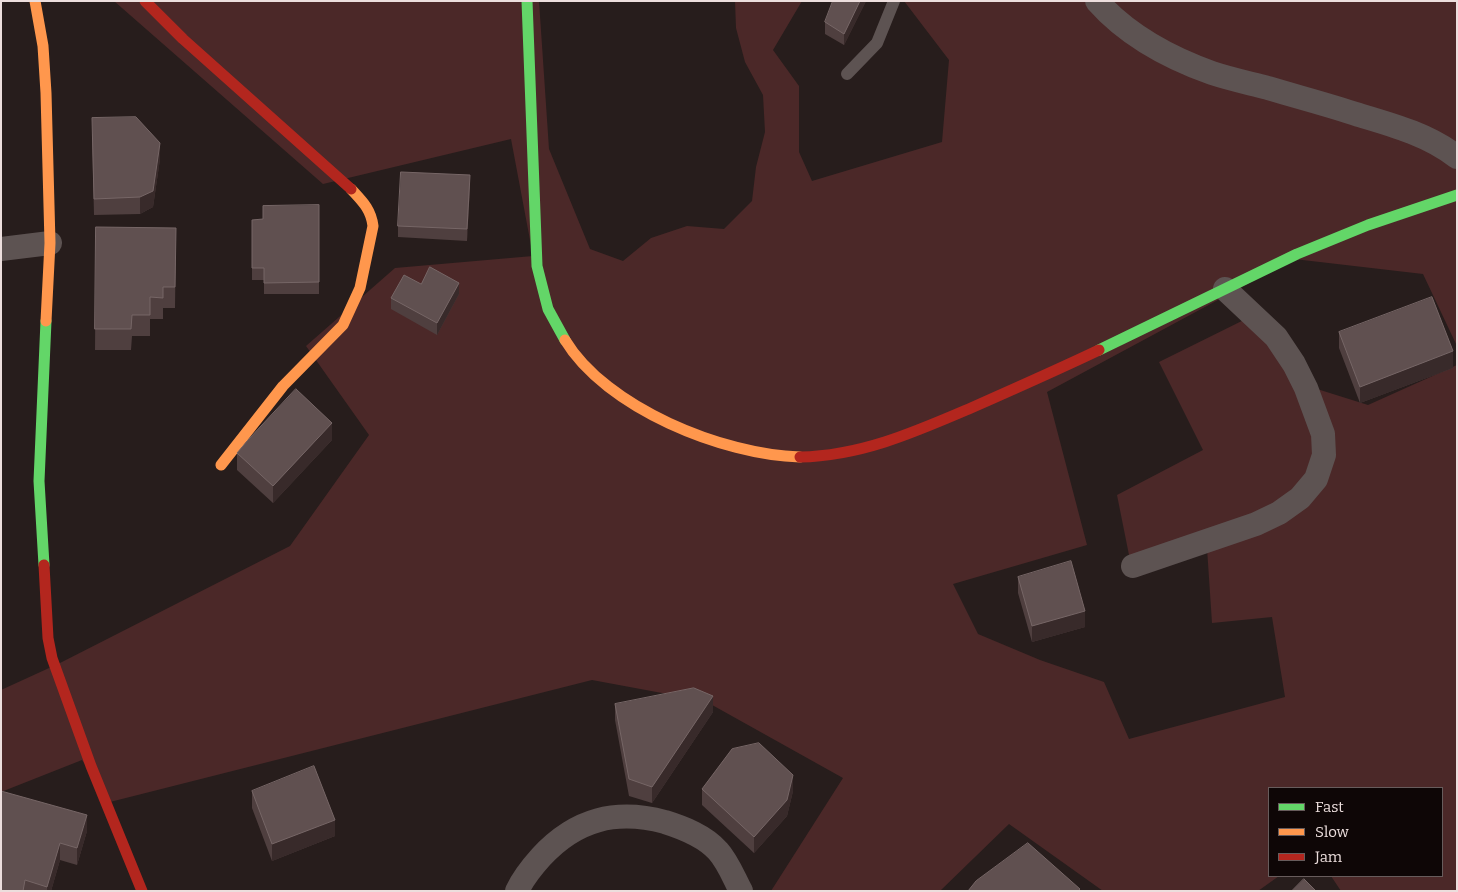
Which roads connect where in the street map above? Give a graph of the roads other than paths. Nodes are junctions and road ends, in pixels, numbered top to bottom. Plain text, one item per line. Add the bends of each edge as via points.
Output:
1 (35, 1) edge
2 (145, 1) edge
3 (527, 1) edge
4 (894, 1) edge
5 (1096, 1) edge
6 (847, 74) dead end
7 (1457, 157) edge
8 (1457, 195) edge
9 (50, 243) junction
10 (1, 249) edge
11 (1225, 289) junction
12 (221, 465) dead end
13 (1133, 566) dead end
14 (142, 891) edge
15 (517, 891) edge
16 (741, 891) edge

1 - 9 street via 43,46 46,93
2 - 12 street via 183,39 343,181 368,208 372,217 371,240 360,288 343,325 283,386
3 - 11 street via 537,266 540,288 549,313 572,351 608,387 640,409 687,430 766,456 819,457 857,452 988,401
4 - 6 lane via 877,43
5 - 7 street via 1134,34 1184,62 1404,129
8 - 11 street via 1318,244
9 - 10 street
9 - 14 street via 39,481 48,638 52,658 91,766
11 - 13 street via 1276,338 1294,364 1323,434 1324,455 1319,471 1300,498 1279,513 1248,527
15 - 16 street via 550,847 569,832 591,821 634,816 678,826 710,844 724,859

